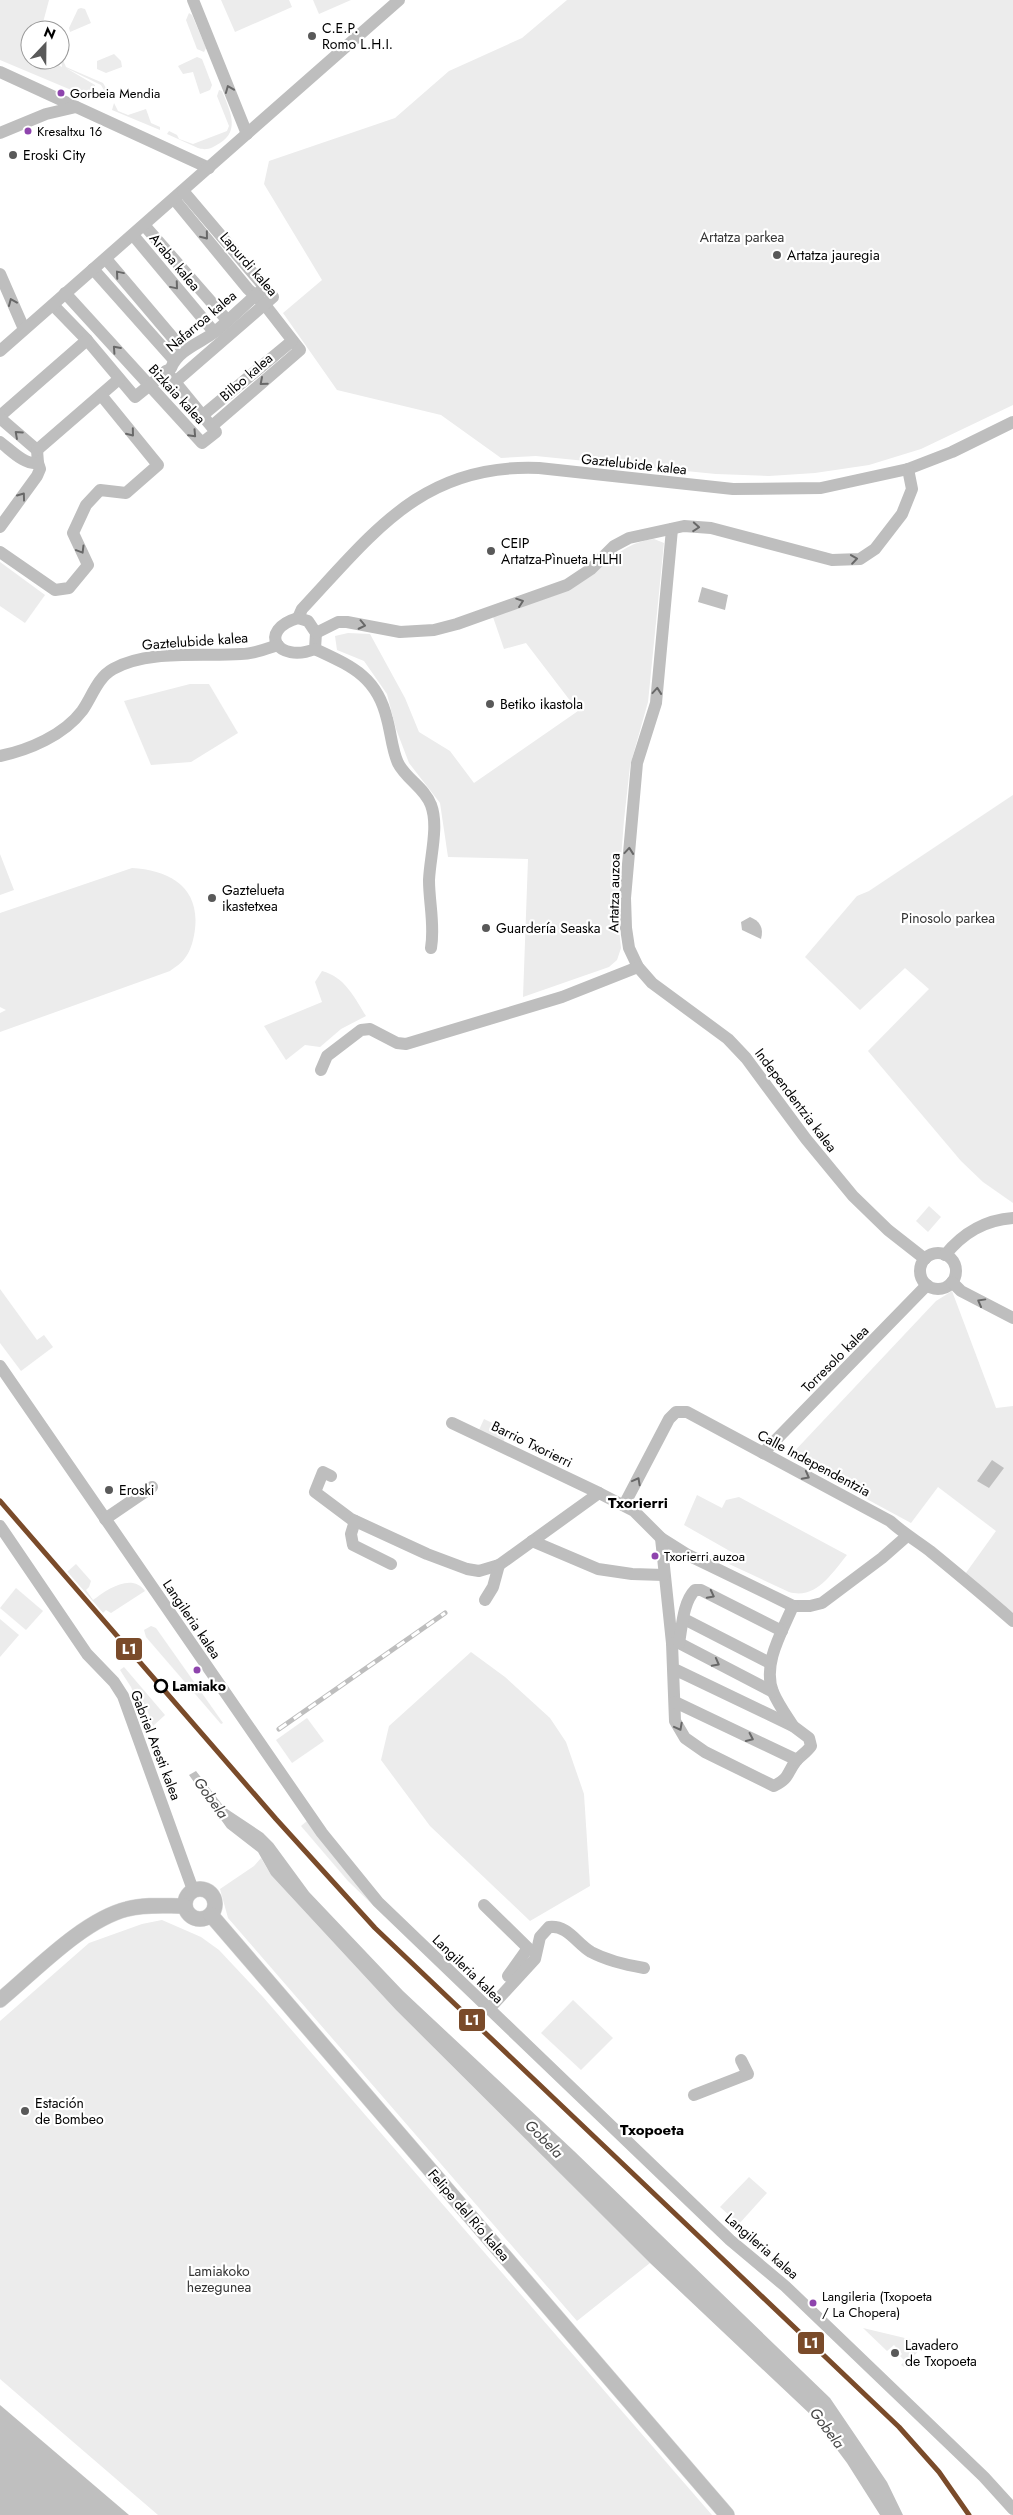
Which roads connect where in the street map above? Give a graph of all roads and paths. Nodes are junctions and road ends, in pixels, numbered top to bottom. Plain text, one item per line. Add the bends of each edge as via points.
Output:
1 (193, 0) edge
2 (399, 0) edge
3 (0, 72) edge
4 (76, 107) junction
5 (0, 133) edge
6 (247, 134) junction
7 (209, 168) junction
8 (179, 195) junction
9 (144, 225) junction
10 (133, 235) junction
11 (106, 259) junction
12 (93, 269) junction
13 (0, 274) edge
14 (65, 293) junction
15 (264, 296) junction
16 (53, 305) junction
17 (228, 320) junction
18 (24, 329) junction
19 (214, 332) junction
20 (87, 340) junction
21 (296, 345) junction
22 (0, 351) edge
23 (184, 352) junction
24 (170, 366) junction
25 (119, 379) junction
26 (175, 382) junction
27 (148, 386) junction
28 (101, 395) junction
29 (204, 415) junction
30 (0, 417) edge
31 (1013, 422) edge
32 (212, 426) junction
33 (0, 442) edge
34 (38, 457) junction
35 (908, 469) junction
36 (0, 527) edge
37 (672, 529) junction
38 (0, 552) edge
39 (298, 618) junction
40 (316, 632) junction
41 (278, 645) junction
42 (315, 649) junction
43 (0, 756) edge
44 (431, 948) dead end
45 (638, 967) junction
46 (321, 1070) dead end
47 (1013, 1218) edge
48 (945, 1256) junction
49 (925, 1259) junction
50 (952, 1282) junction
51 (927, 1285) junction
52 (1013, 1318) edge
53 (0, 1366) edge
54 (452, 1423) dead end
55 (763, 1453) junction
56 (331, 1476) dead end
57 (152, 1487) dead end
58 (599, 1493) junction
59 (624, 1505) junction
60 (105, 1519) junction
61 (355, 1521) junction
62 (0, 1526) edge
63 (907, 1536) junction
64 (661, 1538) junction
65 (532, 1541) junction
66 (391, 1564) dead end
67 (499, 1565) junction
68 (664, 1575) junction
69 (485, 1600) dead end
70 (793, 1606) junction
71 (684, 1620) junction
72 (1013, 1621) edge
73 (782, 1631) junction
74 (675, 1643) junction
75 (770, 1663) junction
76 (674, 1669) junction
77 (773, 1692) junction
78 (675, 1702) junction
79 (793, 1726) junction
80 (796, 1760) junction
81 (193, 1890) junction
82 (484, 1905) dead end
83 (184, 1906) junction
84 (211, 1916) junction
85 (644, 1968) dead end
86 (0, 2000) edge
87 (486, 2006) junction
88 (741, 2060) dead end
89 (694, 2095) dead end
90 (1013, 2509) edge
91 (727, 2515) edge

6 -> 1 street
2 - 6 street
3 - 4 street
4 - 5 street via 46,114
4 - 7 street
6 - 7 street
7 - 8 street
8 - 9 street
8 - 15 street, Lapurdi kalea
9 - 10 street
9 - 17 street, Araba kalea
10 - 11 street
10 -> 19 street, Araba kalea
11 - 12 street
23 -> 11 street
12 - 14 street
12 - 24 street, Bizkaia kalea
18 -> 13 street
14 - 16 street
27 -> 14 street, Bizkaia kalea
15 - 17 street, Nafarroa kalea
15 - 21 street, Lapurdi kalea
15 - 26 street
16 - 18 street
16 - 20 street
17 - 19 street, Nafarroa kalea
18 - 22 street
19 - 23 street, Nafarroa kalea
20 - 25 street
20 - 30 street
21 - 29 street, Bilbo kalea
21 -> 32 street, Bilbo kalea
23 - 24 street, Nafarroa kalea
24 - 26 street, Bizkaia kalea
24 - 27 street, Nafarroa kalea
25 - 27 street, Nafarroa kalea via 134,397
25 - 28 street
26 - 29 street, Bizkaia kalea
27 -> 32 street, Bizkaia kalea via 202,443 216,432
28 - 34 street
28 -> 38 street via 158,465 126,493 100,490 86,504 73,533 88,565 69,588 55,590
29 - 32 street, Bizkaia kalea
34 -> 30 street
31 - 35 street, Gaztelubide kalea
33 - 34 street via 32,464
36 -> 34 street via 37,476 40,469
37 -> 35 street via 684,526 710,528 832,560 860,559 875,549 902,514 912,489
35 - 39 street, Gaztelubide kalea via 829,486 785,490 733,489 539,468 486,470 454,479 426,492 394,514 302,609
40 -> 37 street via 338,622 400,632 434,630 457,624 567,586 628,538
45 -> 37 street, Artatza auzoa via 629,948 626,928 628,870 637,764 656,703
39 - 40 street via 308,621
39 - 41 street via 277,630 275,638
40 - 42 street
41 - 42 street via 289,654
41 - 43 street, Gaztelubide kalea via 244,654 136,660 113,669 74,721 37,743
42 - 44 street via 366,677 376,690 398,763 432,807 434,827 429,880 434,933
45 - 46 street via 562,997 406,1044 397,1043 370,1029 361,1030 327,1056
45 - 49 street, Independentzia kalea via 669,997 732,1043 853,1196 888,1230
47 - 48 street via 982,1225 968,1232
48 - 49 street via 935,1254
48 - 50 street via 955,1266
49 - 51 street via 920,1271
50 - 51 street via 937,1289
52 -> 50 street via 961,1291
51 - 55 street, Torresolo kalea
53 - 60 street, Langileria kalea
54 - 58 street, Barrio Txorierri
59 -> 55 street, Calle Independentzia via 669,1419 676,1412 687,1412
55 -> 63 street, Calle Independentzia via 890,1521
56 - 61 street via 323,1472 315,1492
57 - 60 street
58 - 59 street, Barrio Txorierri
58 - 65 street
59 - 64 street, Barrio Txorierri via 634,1510
60 - 87 street, Langileria kalea via 322,1833 378,1902
61 - 66 street via 351,1534 353,1545
61 - 67 street via 467,1569 479,1571
62 - 81 street, Gabriel Aresti kalea via 87,1654 123,1696
63 - 70 street via 822,1603
63 - 72 street, Calle Independentzia
64 - 68 street
64 - 70 street, Barrio Txorierri via 688,1555
65 - 67 street
65 - 68 street via 598,1569
67 - 69 street via 493,1587
68 - 74 street
70 - 73 street
71 -> 73 street via 692,1594 701,1590
71 - 74 street
71 - 75 street
73 - 75 street
74 - 76 street
74 -> 77 street
75 - 77 street via 768,1675
76 - 78 street
76 - 79 street
77 - 79 street
78 -> 80 street
78 -> 80 street via 675,1721 685,1738 705,1752 774,1786 786,1780
79 - 80 street via 809,1738 811,1746
81 - 83 main road
81 - 84 main road via 204,1889 213,1895 215,1906
82 - 87 street via 528,1948
83 - 84 main road via 194,1919
83 - 86 main road via 136,1907 100,1920
84 - 91 main road, Felipe del Río kalea
85 - 87 street via 601,1956 583,1947 565,1930 549,1927 540,1937 535,1959
87 - 90 street, Langileria kalea via 730,2240 785,2286 984,2477
88 - 89 street via 748,2074

